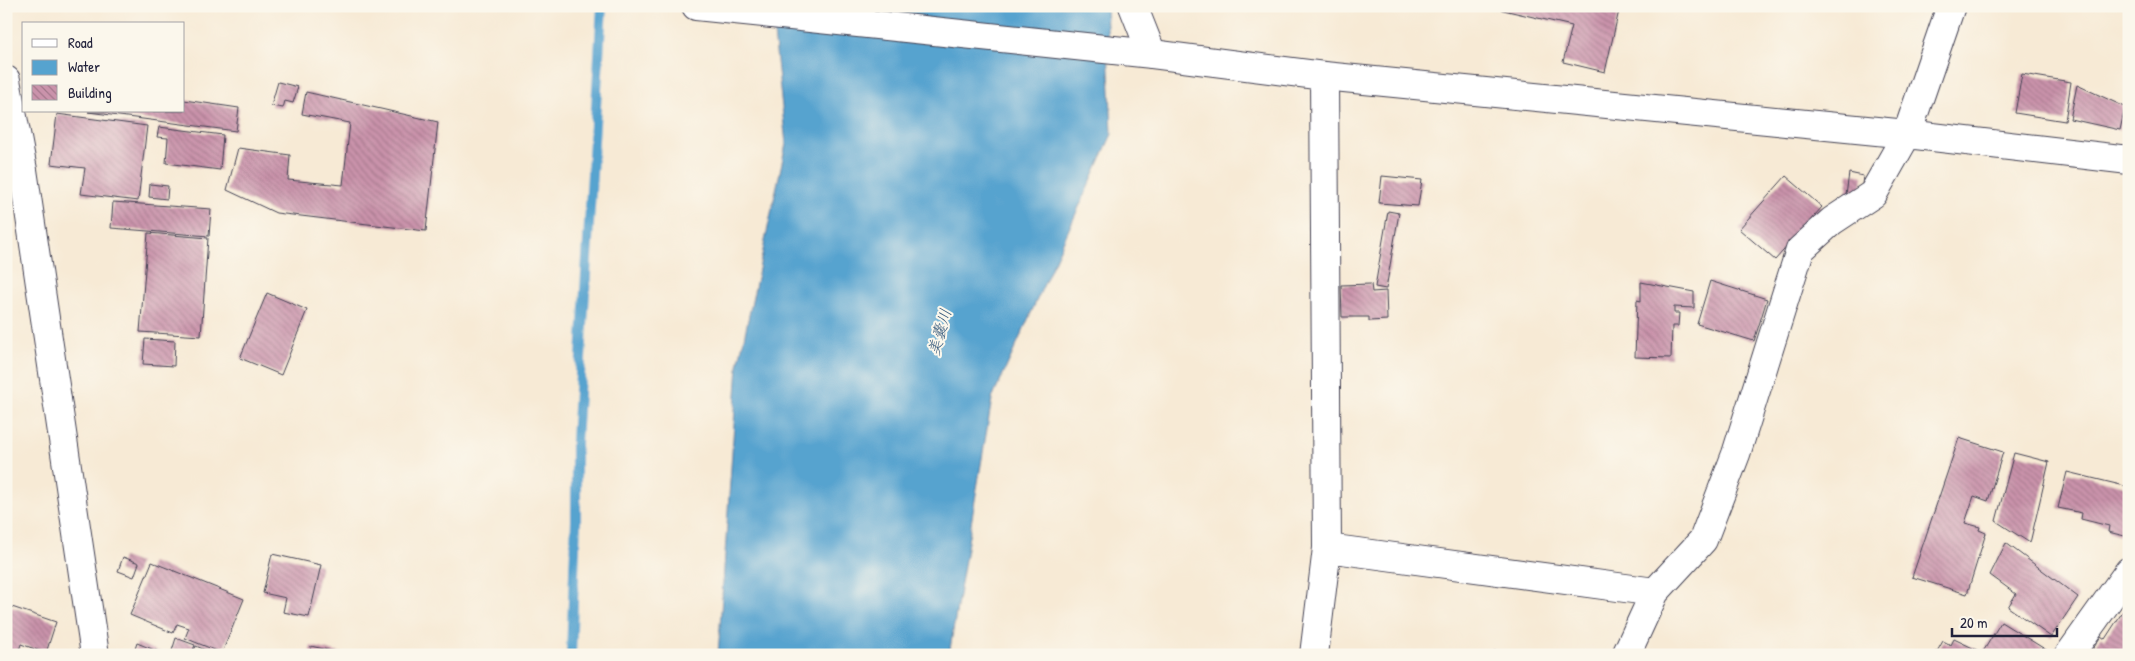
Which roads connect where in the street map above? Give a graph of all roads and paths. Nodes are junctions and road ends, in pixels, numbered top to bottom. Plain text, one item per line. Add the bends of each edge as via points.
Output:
1 (696, 6) edge
2 (1133, 6) edge
3 (1951, 6) edge
4 (1152, 54) junction
5 (1324, 76) junction
6 (6, 80) edge
7 (1906, 134) junction
8 (2129, 160) edge
9 (15, 169) edge
10 (1326, 548) junction
11 (2129, 571) edge
12 (1655, 592) junction
13 (95, 655) edge
14 (1314, 655) edge
15 (1626, 655) edge
16 (2069, 655) edge

1 - 4 street
2 - 4 street
3 - 7 street
4 - 5 street
5 - 7 street
5 - 10 street
6 - 9 street
7 - 8 street
7 - 12 street via 1873,194 1832,221 1800,250 1736,454 1703,540
9 - 13 street
10 - 12 street
10 - 14 street
11 - 16 street
12 - 15 street

